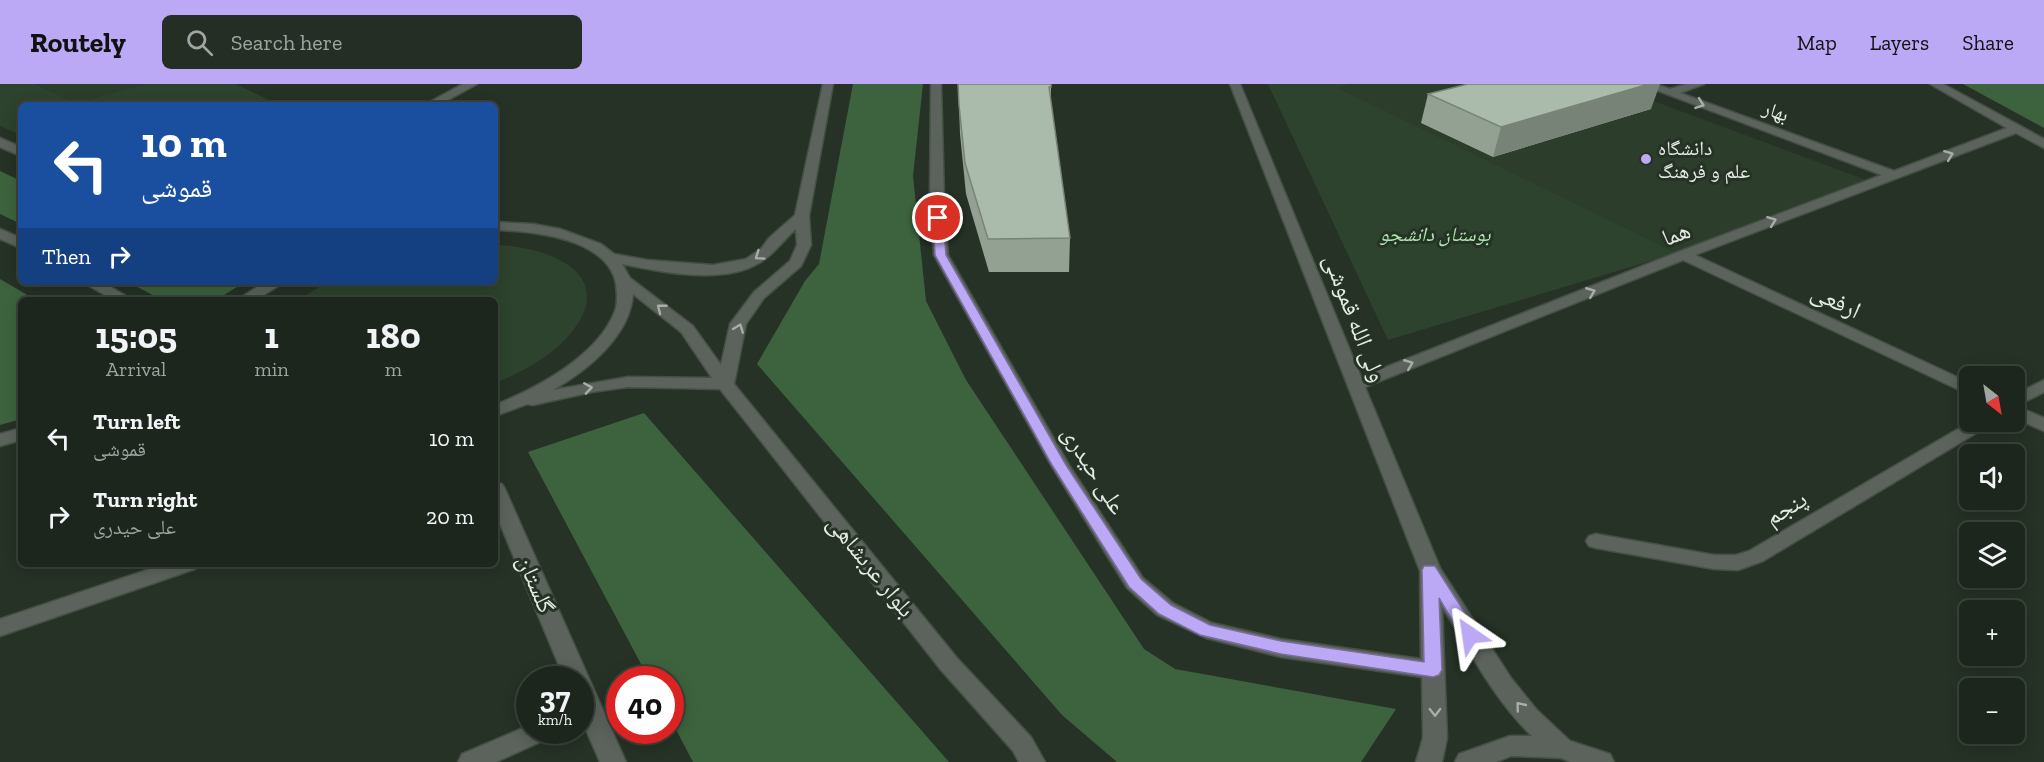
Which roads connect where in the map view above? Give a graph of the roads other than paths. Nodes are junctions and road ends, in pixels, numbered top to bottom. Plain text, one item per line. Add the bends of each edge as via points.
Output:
1 (472, 84) edge
2 (828, 84) edge
3 (936, 84) edge
4 (1235, 84) edge
5 (1645, 84) edge
6 (1699, 84) edge
7 (1935, 84) edge
8 (1669, 93) junction
9 (436, 102) edge
10 (2016, 129) junction
11 (0, 142) edge
12 (2044, 144) edge
13 (18, 151) edge
14 (1894, 176) junction
15 (802, 216) junction
16 (498, 226) edge
17 (0, 233) edge
18 (18, 242) edge
19 (1683, 255) junction
20 (611, 258) junction
21 (625, 280) junction
22 (98, 285) edge
23 (271, 285) edge
24 (120, 297) edge
25 (250, 297) edge
26 (725, 384) junction
27 (2044, 384) edge
28 (1355, 385) junction
29 (1959, 385) edge
30 (2025, 395) edge
31 (503, 408) edge
32 (2025, 416) edge
33 (2044, 425) edge
34 (1965, 432) edge
35 (18, 435) edge
36 (0, 440) edge
37 (498, 496) edge
38 (1596, 541) dead end
39 (179, 567) edge
40 (1430, 570) junction
41 (0, 628) edge
42 (571, 666) edge
43 (1433, 670) junction
44 (594, 724) edge
45 (516, 742) edge
46 (1561, 748) junction
47 (1027, 753) edge
48 (471, 762) edge
49 (613, 762) edge
50 (1047, 762) edge
51 (1429, 762) edge
52 (1468, 762) edge
53 (1601, 762) edge

1 - 9 street
2 - 15 street
3 - 43 street, علی حیدری via 941,255 1060,465 1135,583 1165,609 1206,630 1281,648
4 - 28 street, ولی الله قموشی
5 - 8 street, بهار
6 - 8 street
7 - 10 street
8 -> 14 street, بهار
10 - 12 street
14 -> 10 street, هما
11 - 13 street
19 -> 14 street, هما
15 -> 20 street via 765,253 750,262 726,268 676,270
26 -> 15 street via 738,324 759,295 796,263 804,245
16 - 20 street via 549,231 586,242
17 - 18 street
28 -> 19 street, هما
19 - 29 street, ارفعی
20 - 21 street, بلوار عربشاهی
26 -> 21 street, بلوار عربشاهی via 687,329
21 - 31 street via 624,309 604,341 566,375
22 - 24 street
23 - 25 street
31 -> 26 street via 578,389 626,382
26 - 47 street, بلوار عربشاهی via 950,664
27 - 30 street
28 - 40 street, ولی الله قموشی
32 - 33 street
34 - 38 street, پنجم via 1738,563
35 - 36 street
37 - 42 street, گلستان
39 - 41 street
40 - 43 street
46 -> 40 street via 1527,716 1503,685
43 -> 51 street via 1435,738
44 - 49 street
45 - 48 street
46 - 52 street via 1510,746
46 - 53 street
47 - 50 street, بلوار عربشاهی

